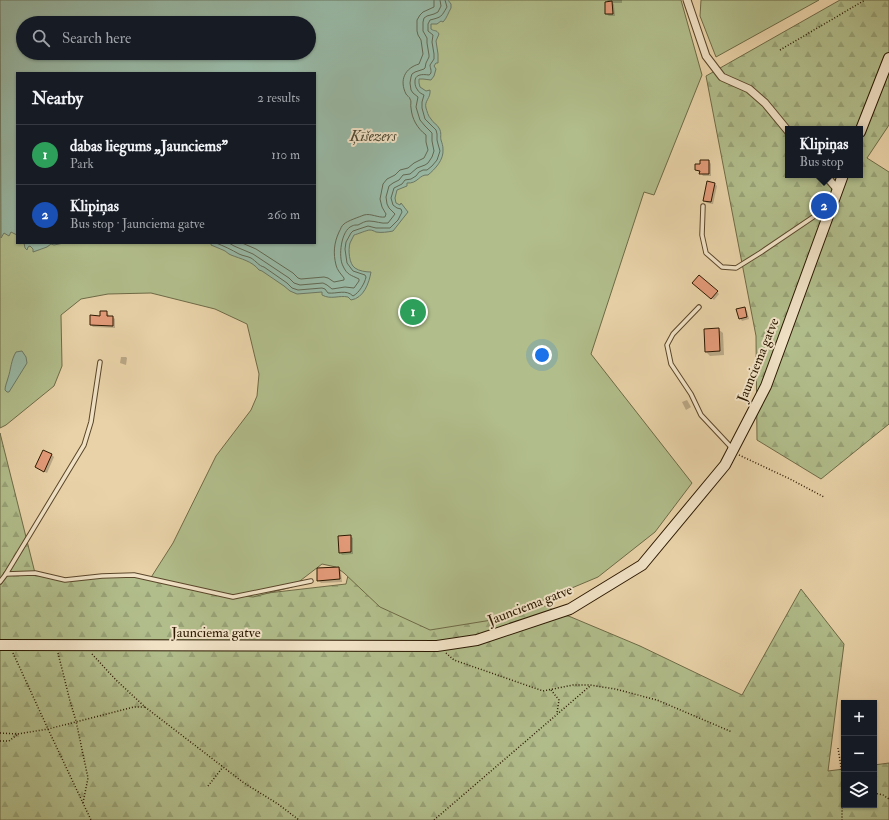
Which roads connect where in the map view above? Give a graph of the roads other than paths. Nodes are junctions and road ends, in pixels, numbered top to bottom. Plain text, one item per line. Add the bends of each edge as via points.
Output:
1 (687, 0) edge
2 (889, 58) edge
3 (785, 126) edge
4 (862, 126) edge
5 (828, 178) edge
6 (842, 178) edge
7 (838, 190) junction
8 (832, 204) junction
9 (703, 206) dead end
10 (699, 307) dead end
11 (100, 362) dead end
12 (732, 451) junction
13 (6, 574) junction
14 (311, 581) dead end
15 (0, 582) edge
16 (0, 645) edge

1 - 3 street via 706,56 722,77 749,89
2 - 4 main road
5 - 7 street
6 - 7 main road, Jaunciema gatve
7 - 8 main road, Jaunciema gatve
8 - 9 lane via 736,268 722,267 706,253 702,235
8 - 12 main road, Jaunciema gatve via 766,386
10 - 12 lane via 673,334 667,345 671,364 691,394 701,415
11 - 13 lane via 91,422 84,445
12 - 16 main road, Jaunciema gatve via 725,465 642,565 570,609 477,640 437,646
13 - 14 lane via 35,573 65,580 134,575 233,597
13 - 15 lane

